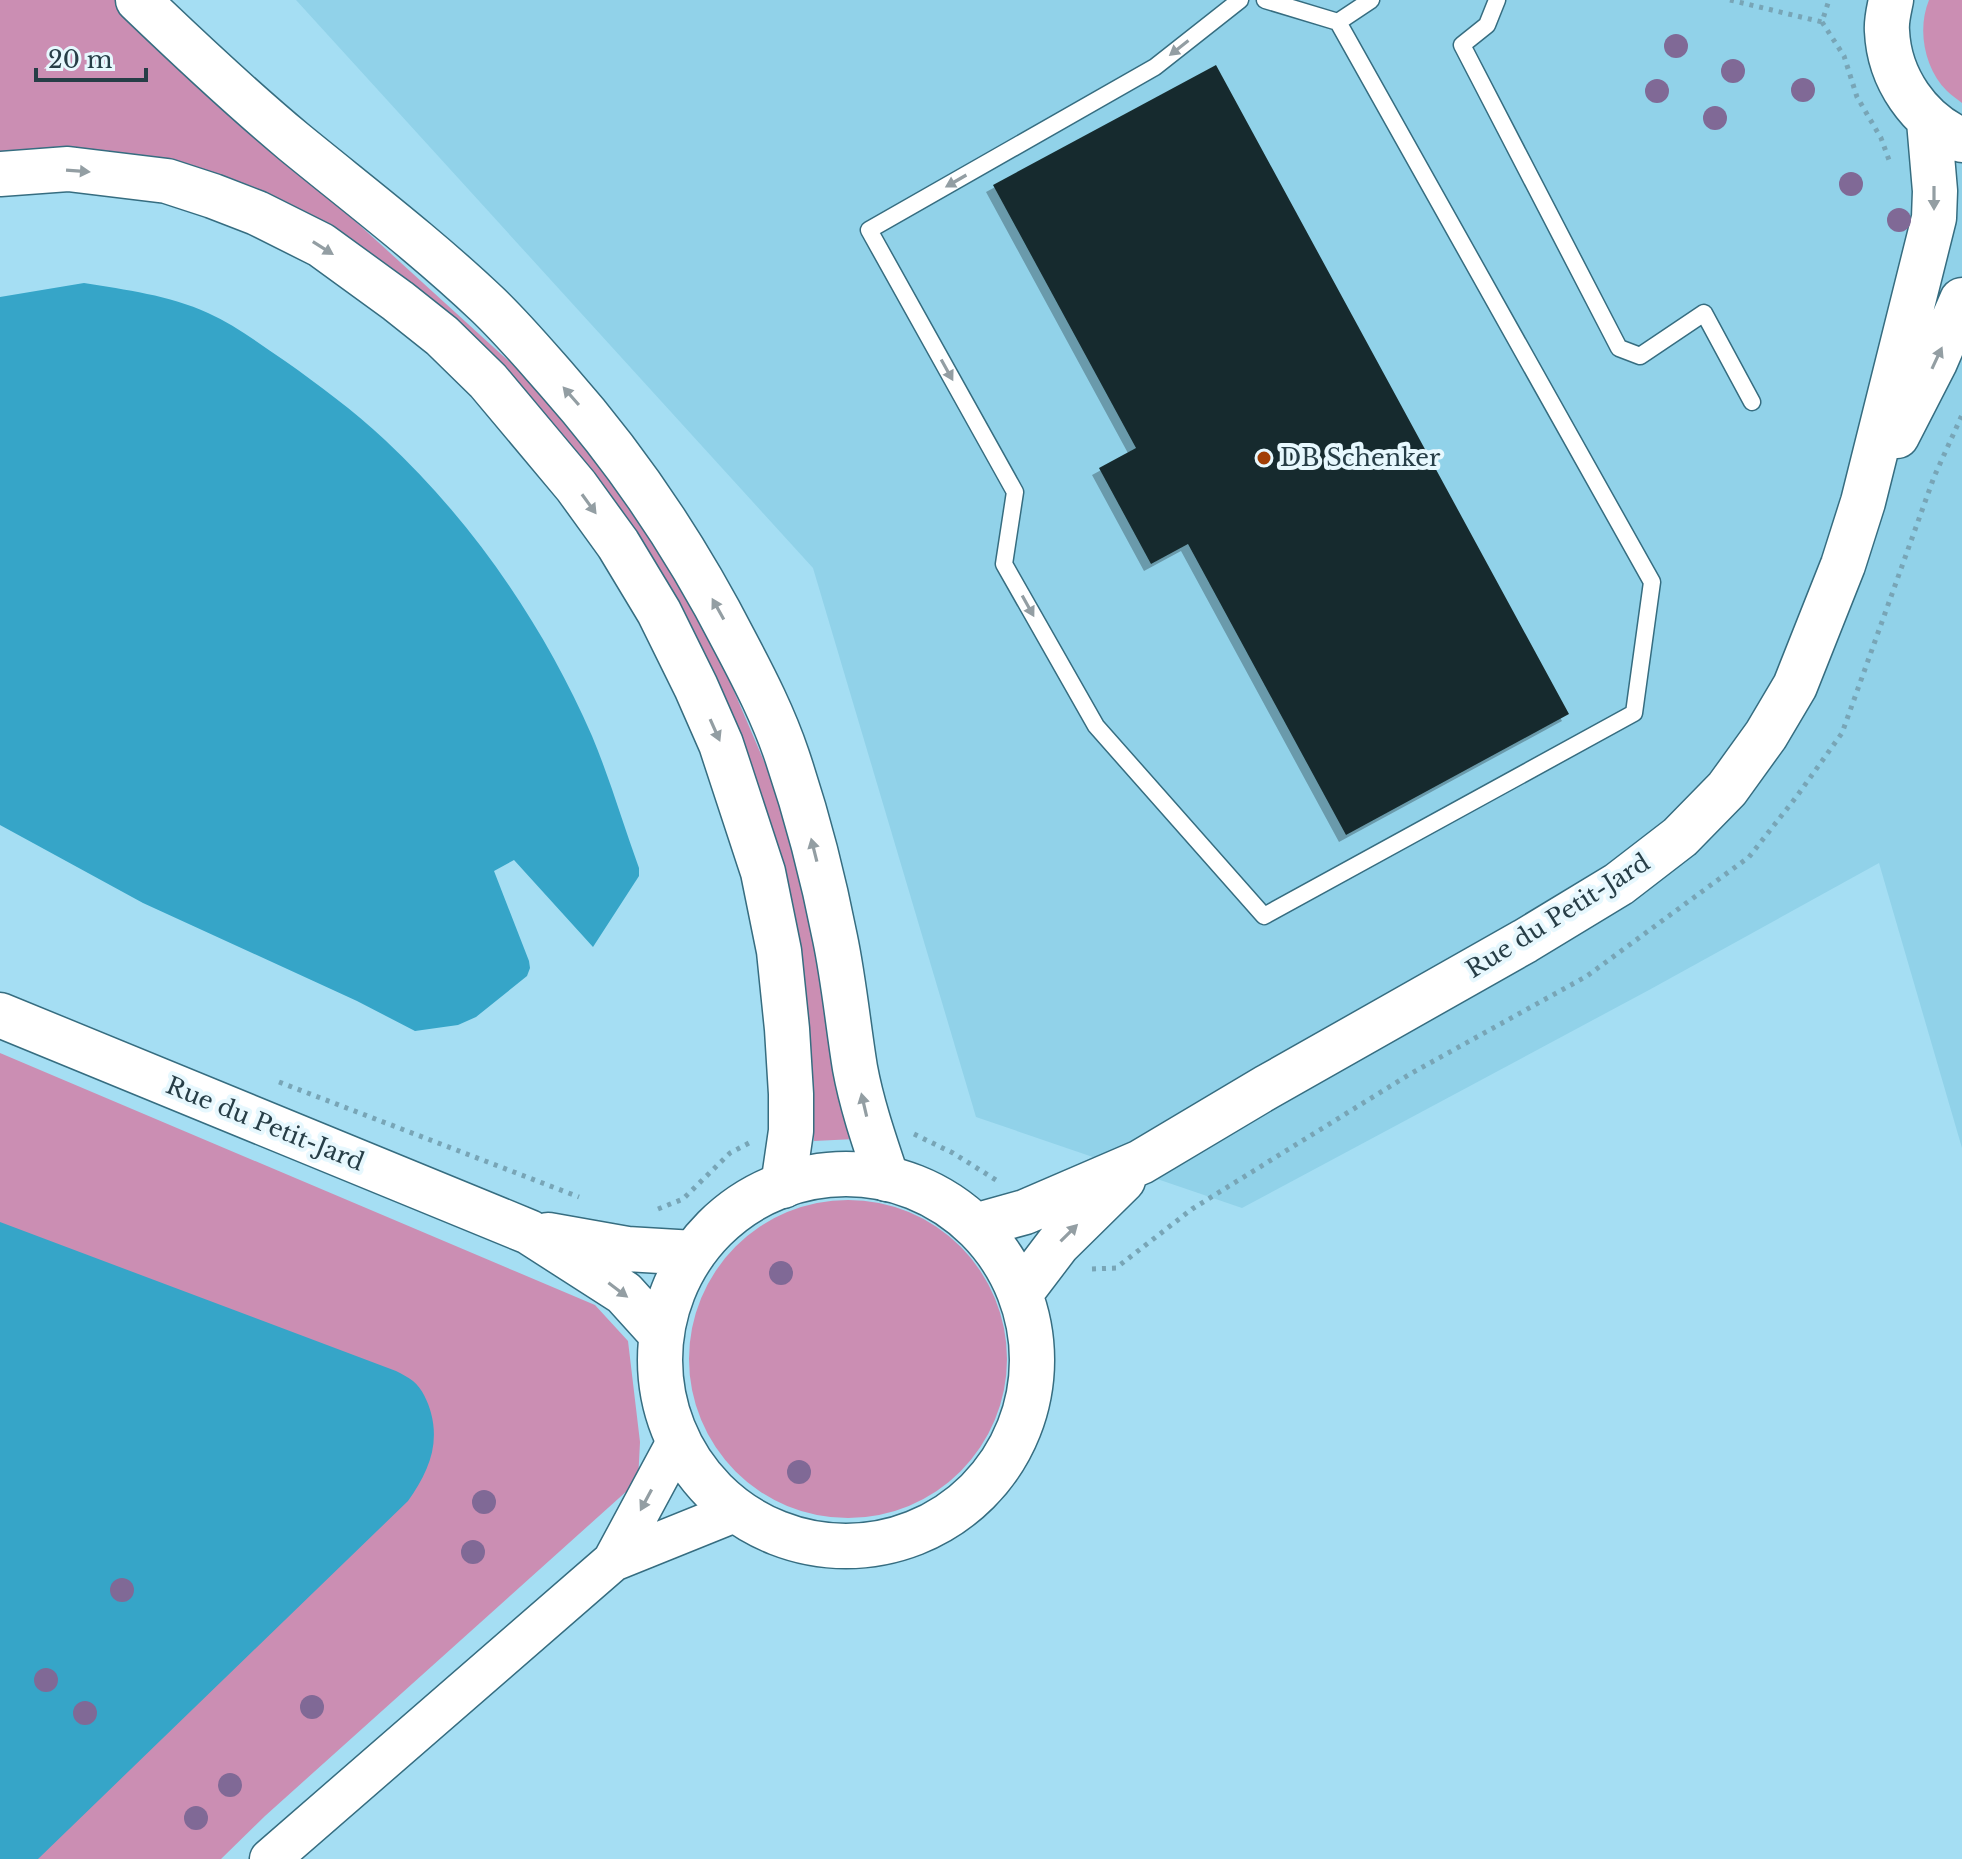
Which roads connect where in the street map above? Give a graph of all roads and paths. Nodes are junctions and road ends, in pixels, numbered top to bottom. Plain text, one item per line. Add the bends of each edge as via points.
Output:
1 (138, 0) edge
2 (1240, 0) edge
3 (1265, 0) edge
4 (1371, 0) edge
5 (1497, 0) edge
6 (1730, 0) edge
7 (1829, 0) edge
8 (1891, 0) edge
9 (1338, 22) junction
10 (1946, 130) edge
11 (0, 174) edge
12 (1962, 300) edge
13 (1752, 402) dead end
14 (1962, 415) edge
15 (1863, 502) junction
16 (0, 1015) edge
17 (265, 1077) dead end
18 (868, 1121) junction
19 (791, 1131) junction
20 (1141, 1162) junction
21 (887, 1179) junction
22 (783, 1186) junction
23 (584, 1199) dead end
24 (655, 1210) dead end
25 (1025, 1212) junction
26 (975, 1226) junction
27 (529, 1232) junction
28 (1058, 1244) junction
29 (694, 1253) junction
30 (1020, 1294) junction
31 (662, 1335) junction
32 (678, 1440) junction
33 (737, 1511) junction
34 (613, 1561) junction
35 (270, 1859) edge

18 -> 1 main road via 835,937 786,754 758,687 681,544 593,421 490,307 293,141
2 -> 9 lane via 1155,67 869,230 1015,492 1004,564 1096,726 1264,916 1634,713 1652,582
3 - 9 lane
4 - 9 lane
5 - 13 lane via 1487,25 1462,45 1619,348 1640,356 1704,313
6 - 7 path via 1822,22
8 - 10 main road via 1887,30 1892,64 1906,95
10 -> 15 main road via 1934,218
11 -> 19 main road via 68,169 167,181 257,213 321,245 442,336 557,463 618,544 659,612 721,744 763,872 779,951
15 -> 12 main road
14 - 28 path via 1934,477 1842,733 1749,857 1587,976 1384,1090 1192,1209 1116,1268 1091,1269 1074,1262
15 - 20 main road, Rue du Petit-Jard via 1795,686 1727,789 1680,837 1619,884 1525,941
16 - 27 main road, Rue du Petit-Jard
17 - 23 path
18 - 21 main road
18 - 25 path via 891,1123 953,1153 1010,1189
19 - 22 main road
19 - 24 path via 766,1135 730,1153 683,1199
20 - 25 main road, Rue du Petit-Jard
28 -> 20 main road, Rue du Petit-Jard
21 - 22 main road via 835,1175
21 - 26 main road via 948,1205
22 - 29 main road via 733,1212
25 - 26 main road, Rue du Petit-Jard
26 - 30 main road via 1009,1269
27 - 29 main road, Rue du Petit-Jard via 627,1249
27 -> 31 main road, Rue du Petit-Jard via 624,1293
28 - 30 main road, Rue du Petit-Jard
29 - 31 main road via 668,1306
30 - 33 main road via 1032,1356 1023,1419 993,1474 947,1517 888,1541 857,1546 794,1539
31 - 32 main road via 662,1389
32 - 33 main road via 694,1466
32 -> 34 street
33 - 34 street
34 - 35 street

